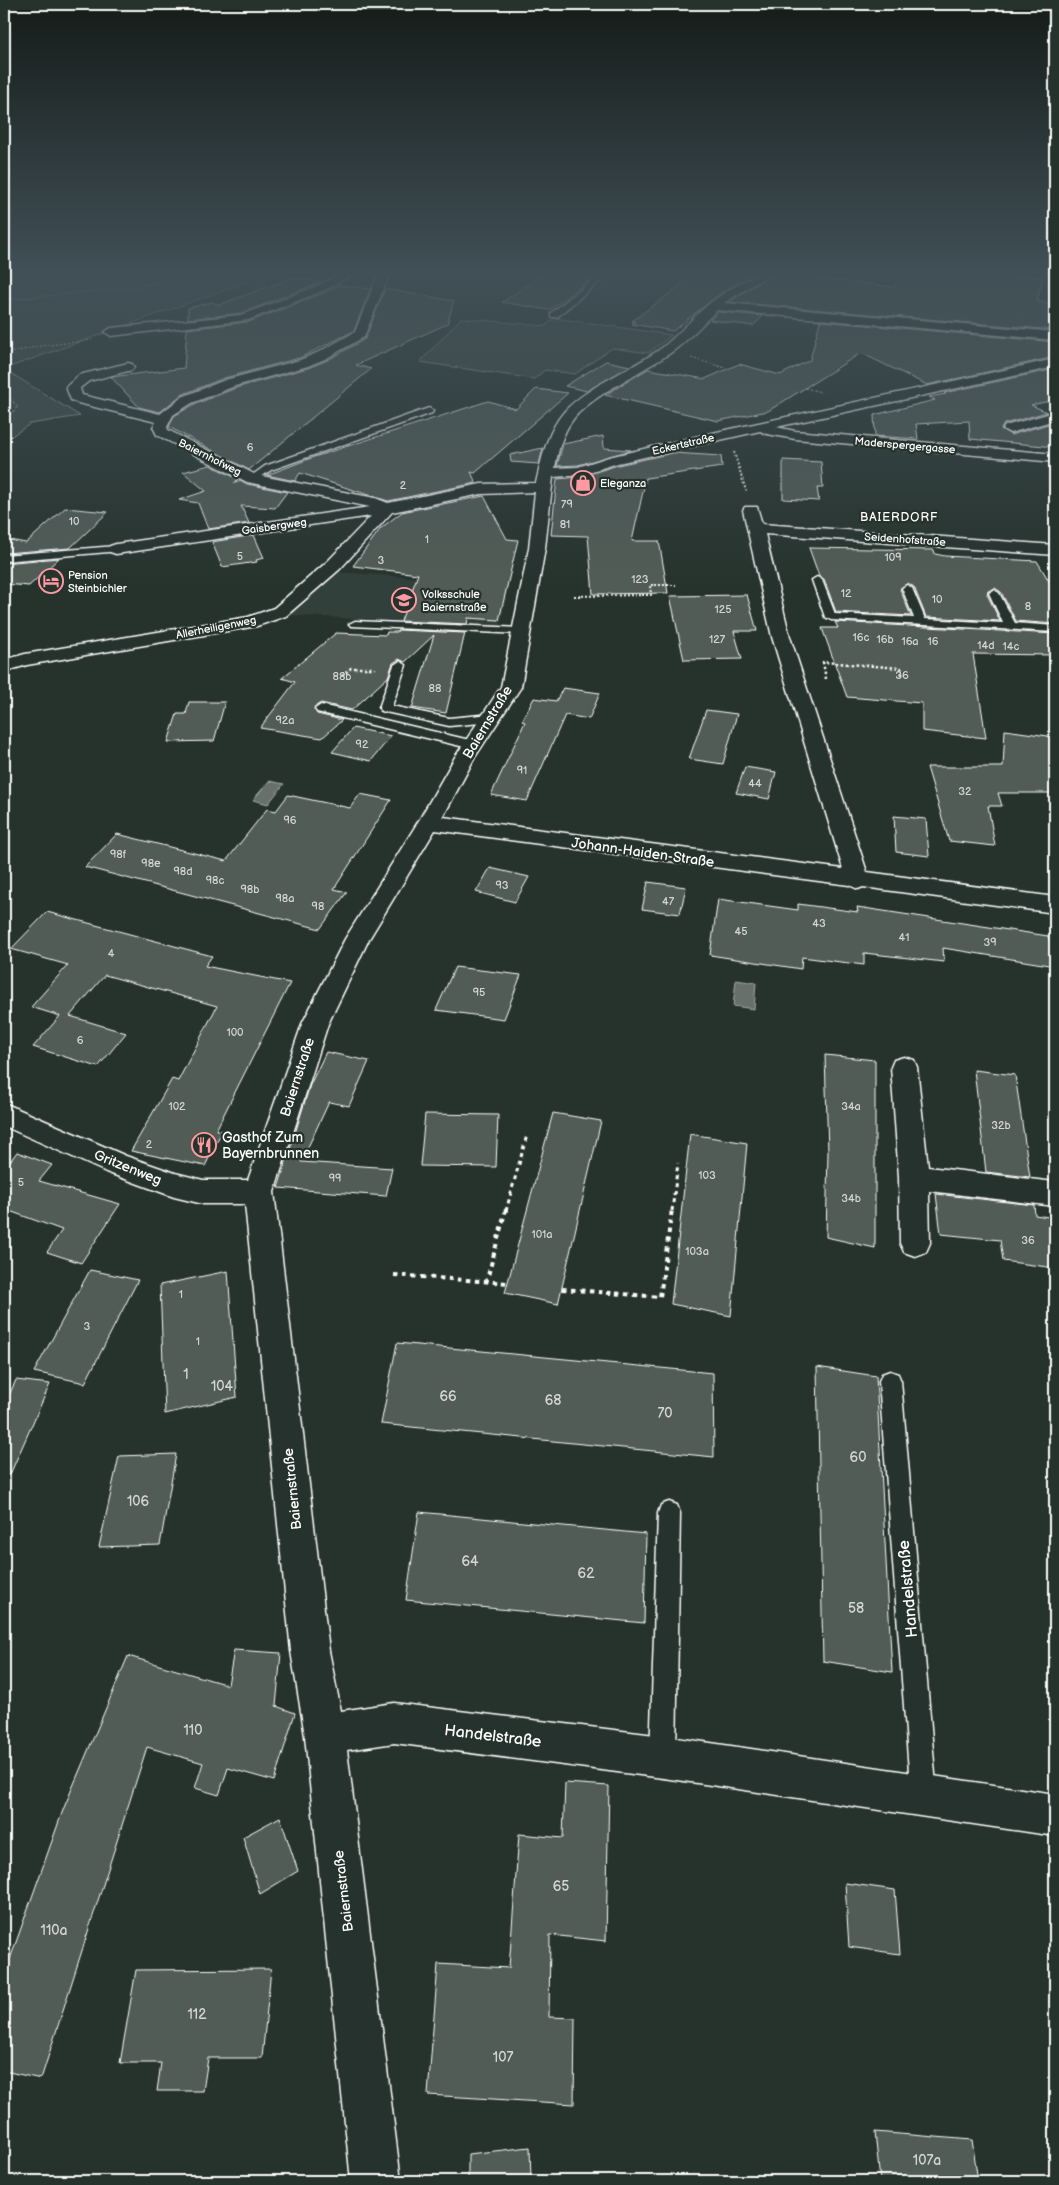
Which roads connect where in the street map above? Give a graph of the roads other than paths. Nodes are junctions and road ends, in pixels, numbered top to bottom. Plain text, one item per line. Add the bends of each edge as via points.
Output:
1 (89, 377) edge
2 (252, 377) edge
3 (623, 377) edge
4 (990, 377) edge
5 (429, 411) dead end
6 (1055, 416) edge
7 (163, 420) junction
8 (756, 427) junction
9 (1010, 429) dead end
10 (1055, 458) edge
11 (252, 479) junction
12 (545, 480) junction
13 (387, 508) junction
14 (751, 510) road end
15 (754, 528) junction
16 (116, 549) joint
17 (1054, 551) edge
18 (4, 552) edge
19 (74, 553) junction
20 (4, 558) edge
21 (817, 580) dead end
22 (907, 588) dead end
23 (994, 593) dead end
24 (921, 622) junction
25 (355, 624) dead end
26 (1010, 626) junction
27 (1055, 630) edge
28 (521, 631) junction
29 (4, 666) edge
30 (399, 666) road end
31 (320, 709) dead end
32 (491, 718) junction
33 (473, 745) junction
34 (429, 822) junction
35 (858, 881) junction
36 (1055, 905) edge
37 (904, 1067) dead end
38 (4, 1114) edge
39 (914, 1177) junction
40 (259, 1192) junction
41 (1055, 1194) edge
42 (916, 1243) dead end
43 (890, 1380) dead end
44 (668, 1512) dead end
45 (324, 1736) junction
46 (663, 1758) junction
47 (924, 1796) junction
48 (1055, 1815) edge
49 (376, 2181) edge

1 - 7 street via 81,379 73,387 76,397
2 - 7 street via 187,400 167,413
3 - 12 street, Baiernstraße via 569,415 552,447
4 - 8 street, Eckertstraße
5 - 11 lane, Baiernhofweg via 268,468
6 - 9 street
7 - 11 street, Baiernhofweg via 162,432
8 - 10 street, Maderspergergasse via 796,435
8 - 12 street, Eckertstraße via 614,460
11 - 13 street, Baiernhofweg via 376,503
12 - 13 street, Gaisbergweg
12 - 28 street, Baiernstraße via 537,548
13 - 16 street, Gaisbergweg
13 - 29 street, Allerheiligenweg via 334,565 280,612 251,622
14 - 15 street
15 - 17 street, Seidenhofstraße
15 - 35 street via 781,637
16 - 19 lane, Gaisbergweg
18 - 19 lane via 46,549 72,550
19 - 20 lane, Gaisbergweg
21 - 24 lane via 831,617
22 - 24 lane
23 - 26 lane
24 - 26 lane
25 - 28 lane
26 - 27 lane
28 - 32 street, Baiernstraße via 511,687
30 - 32 lane via 385,708 449,722
31 - 33 lane
32 - 33 street, Baiernstraße
33 - 34 street, Baiernstraße
34 - 35 street, Johann-Haiden-Straße
34 - 40 street, Baiernstraße via 357,939 315,1024
35 - 36 street, Johann-Haiden-Straße
37 - 39 street
38 - 40 street, Gritzenweg via 116,1164 174,1185 203,1192
39 - 41 street
39 - 42 street
40 - 45 street, Baiernstraße via 310,1651
43 - 47 lane, Handelstraße
44 - 46 lane
45 - 46 street, Handelstraße via 394,1722
45 - 49 street, Baiernstraße
46 - 47 street, Handelstraße
47 - 48 street, Handelstraße

